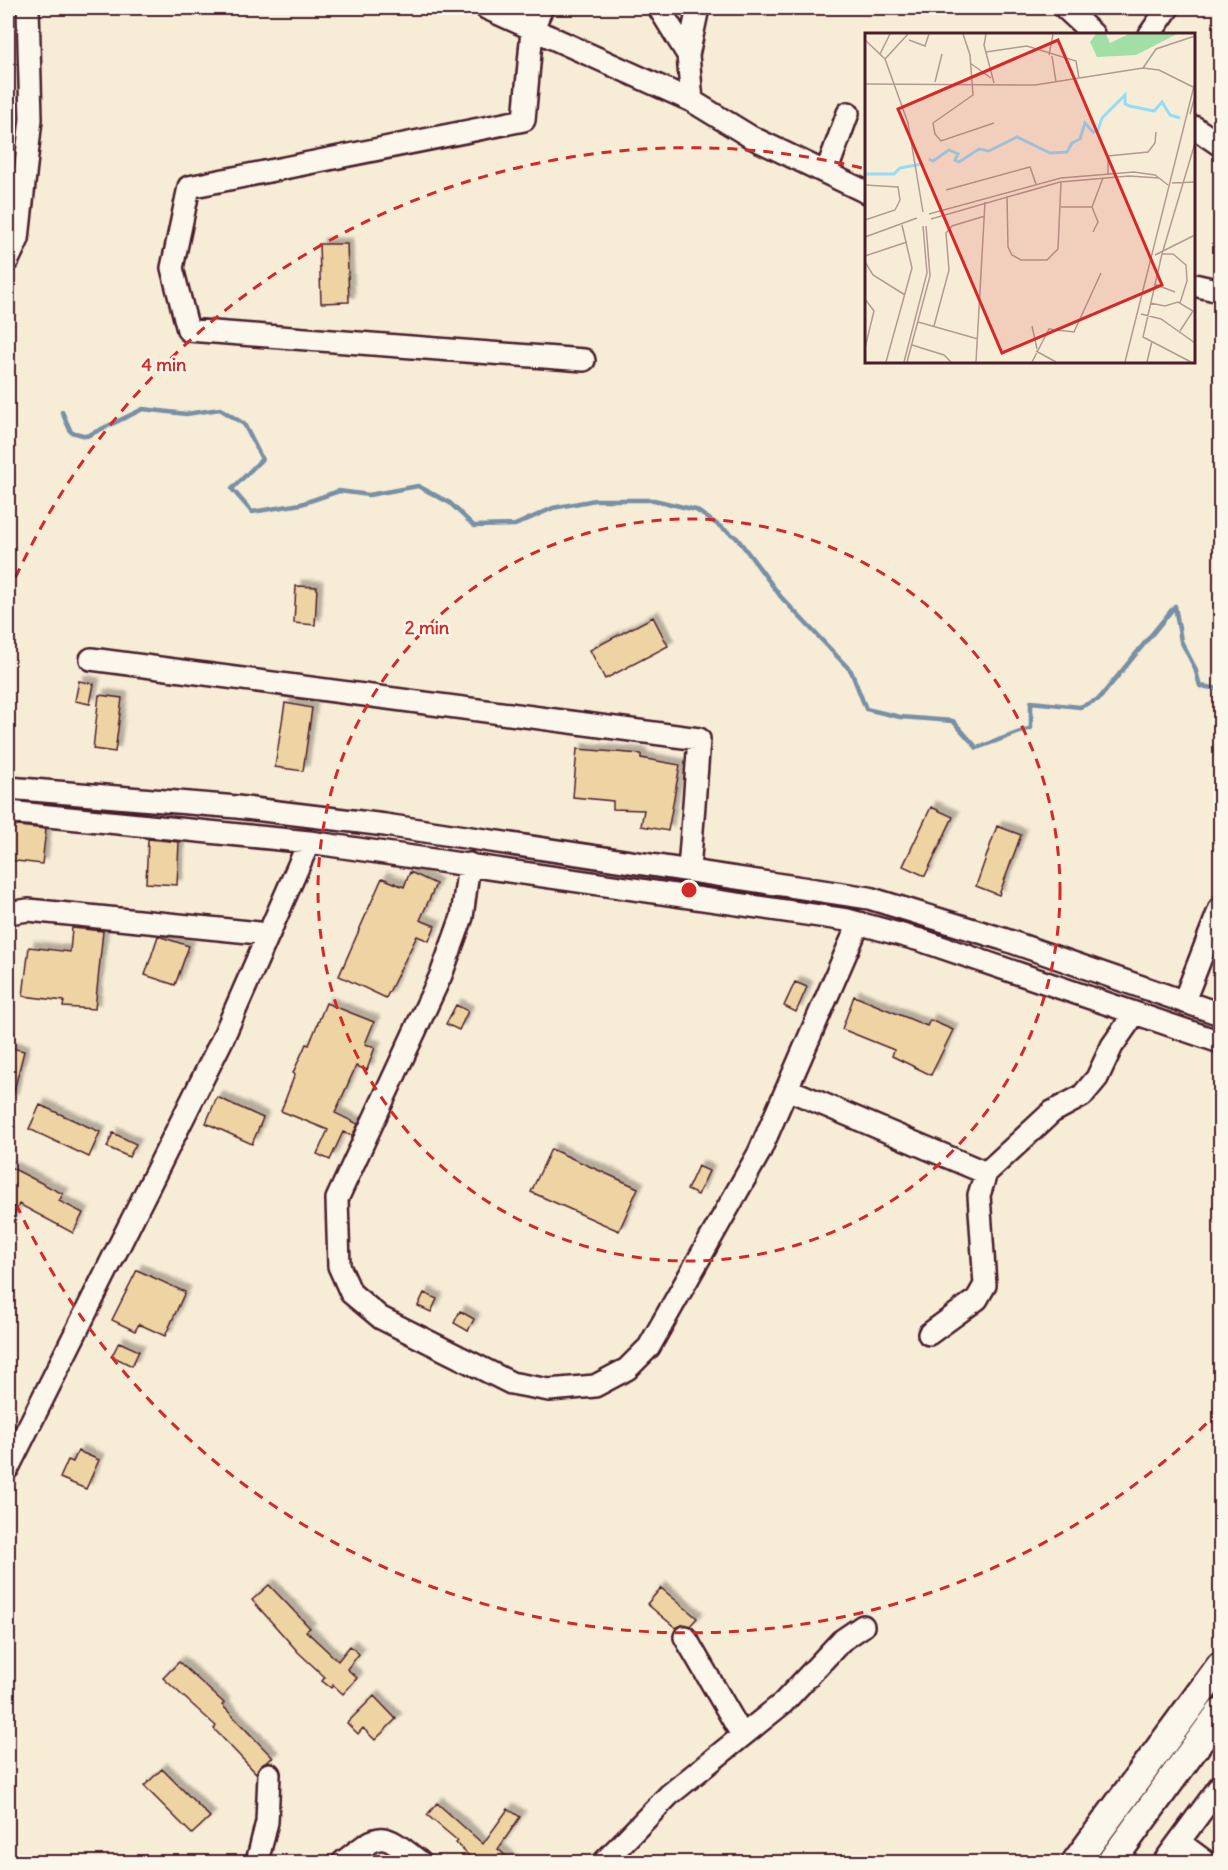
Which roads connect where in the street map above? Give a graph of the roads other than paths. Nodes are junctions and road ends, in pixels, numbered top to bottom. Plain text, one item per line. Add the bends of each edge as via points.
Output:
1 (28, 8) edge
2 (486, 8) edge
3 (542, 8) edge
4 (659, 8) edge
5 (698, 8) edge
6 (1065, 8) edge
7 (1168, 8) edge
8 (532, 30) junction
9 (1092, 33) edge
10 (1151, 33) edge
11 (688, 54) junction
12 (692, 101) junction
13 (848, 113) dead end
14 (1195, 128) edge
15 (1221, 146) edge
16 (826, 173) junction
17 (865, 191) edge
18 (8, 260) edge
19 (1195, 285) edge
20 (1221, 291) edge
21 (584, 360) dead end
22 (91, 659) dead end
23 (8, 788) edge
24 (8, 812) edge
25 (309, 842) junction
26 (469, 864) junction
27 (689, 870) junction
28 (1221, 908) edge
29 (8, 913) edge
30 (859, 923) junction
31 (269, 934) junction
32 (1184, 1001) junction
33 (1135, 1013) junction
34 (1221, 1014) edge
35 (1221, 1042) edge
36 (787, 1089) junction
37 (986, 1173) junction
38 (929, 1334) dead end
39 (8, 1468) edge
40 (863, 1626) dead end
41 (685, 1637) dead end
42 (1221, 1666) edge
43 (1221, 1713) edge
44 (742, 1735) junction
45 (269, 1774) dead end
46 (1221, 1786) edge
47 (1179, 1842) junction
48 (257, 1863) edge
49 (343, 1863) edge
50 (420, 1863) edge
51 (604, 1863) edge
52 (1076, 1863) edge
53 (1111, 1863) edge
54 (1164, 1863) edge
55 (1206, 1863) edge

1 - 18 street via 31,119 18,239
2 - 8 street
3 - 8 street
4 - 11 street
5 - 11 street
6 - 9 street
7 - 10 street
8 - 12 street
8 - 21 street via 524,120 189,187 172,268 188,330
11 - 12 street
12 - 16 street via 751,137
13 - 16 street
14 - 15 street
16 - 17 street
19 - 20 street
22 - 27 street via 699,739
23 - 27 street via 237,807
24 - 25 street
25 - 26 street
25 - 31 street
26 - 30 street
26 - 36 street via 462,917 441,975 337,1199 339,1266 351,1293 381,1318 511,1383 549,1390 595,1386 627,1370 649,1347 739,1190
27 - 32 street via 869,898
28 - 32 street
29 - 31 street via 28,910
30 - 33 street
30 - 36 street
31 - 39 street via 222,1040
32 - 34 street
33 - 35 street
33 - 37 street via 1082,1096 1052,1112
36 - 37 street
37 - 38 street via 979,1195 985,1285 977,1299
40 - 44 street via 841,1641 783,1702
41 - 44 street
42 - 52 main road
43 - 53 main road
44 - 51 street via 669,1795
45 - 48 street via 267,1822
46 - 47 street
47 - 54 street
47 - 55 street
49 - 50 street via 373,1839 382,1838 393,1841

